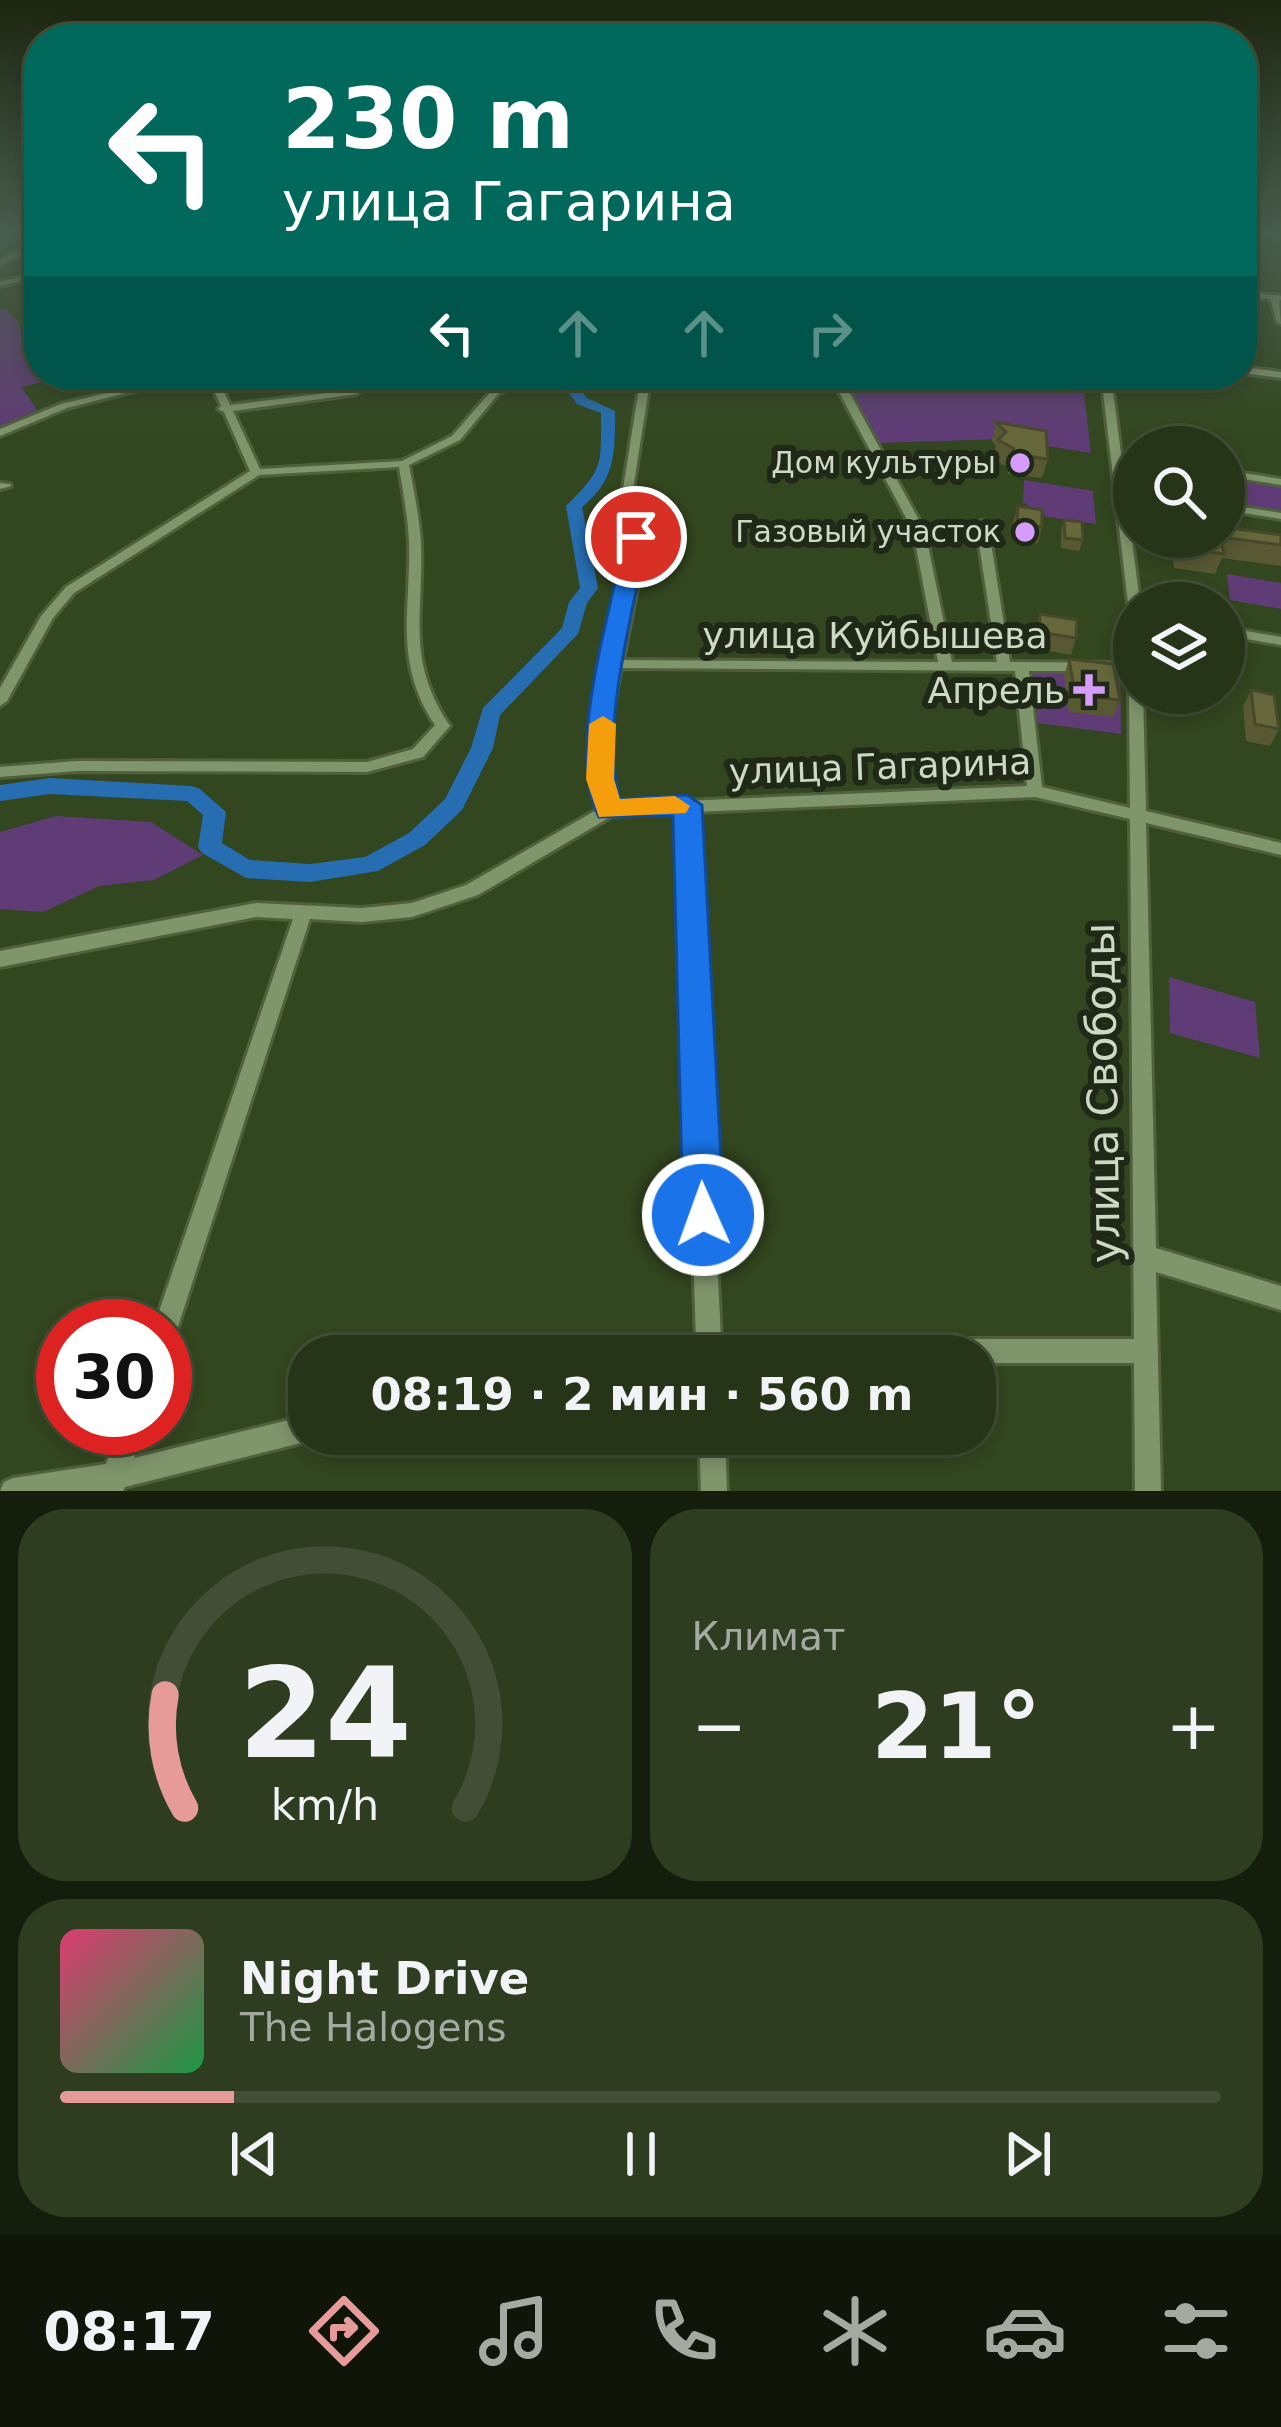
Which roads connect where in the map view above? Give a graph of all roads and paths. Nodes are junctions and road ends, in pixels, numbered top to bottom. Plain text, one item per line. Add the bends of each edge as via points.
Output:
1 (130, 390) edge
2 (217, 390) edge
3 (356, 390) edge
4 (501, 390) edge
5 (644, 390) edge
6 (843, 390) edge
7 (1108, 390) edge
8 (223, 409) junction
9 (1113, 426) edge
10 (0, 433) edge
11 (404, 464) junction
12 (256, 472) junction
13 (1245, 476) edge
14 (1281, 482) edge
15 (1245, 510) edge
16 (1281, 516) edge
17 (982, 524) dead end
18 (1245, 635) edge
19 (1281, 641) edge
20 (616, 664) junction
21 (946, 665) junction
22 (1012, 665) junction
23 (1113, 667) edge
24 (0, 701) edge
25 (1136, 714) edge
26 (0, 772) edge
27 (1034, 791) junction
28 (687, 805) junction
29 (609, 810) junction
30 (1137, 816) junction
31 (1281, 849) edge
32 (303, 914) junction
33 (0, 959) edge
34 (1143, 1256) junction
35 (1281, 1298) edge
36 (175, 1299) edge
37 (708, 1335) edge
38 (1145, 1351) junction
39 (996, 1352) edge
40 (288, 1434) edge
41 (122, 1455) edge
42 (713, 1455) edge
43 (112, 1484) edge
44 (13, 1491) edge
45 (714, 1491) edge
46 (1148, 1491) edge

1 - 10 street
2 - 8 street
3 - 8 street
4 - 11 street via 456,438
5 - 20 street via 628,490 636,562
6 - 21 street via 920,530
7 - 9 street
8 - 12 street
11 - 12 street
11 - 26 street via 415,545 410,645 427,707 443,726 418,753 368,767
12 - 24 street via 70,590
13 - 14 street
15 - 16 street
17 - 22 street
18 - 19 street
20 - 21 street, улица Куйбышева
20 - 29 street via 601,730
21 - 22 street, улица Куйбышева
22 - 23 street, улица Куйбышева
22 - 27 street
25 - 30 street, улица Свободы
27 - 28 street, улица Гагарина
27 - 30 street, улица Гагарина
28 - 29 street, улица Гагарина
28 - 37 street
29 - 32 street, улица Гагарина via 472,890 412,910
30 - 31 street, улица Гагарина
30 - 34 street, улица Свободы
32 - 33 street, улица Гагарина via 256,910
32 - 36 street
34 - 35 street
34 - 38 street, улица Свободы
38 - 39 street
38 - 46 street, улица Свободы
40 - 43 street
41 - 43 street
42 - 45 street
43 - 44 street

